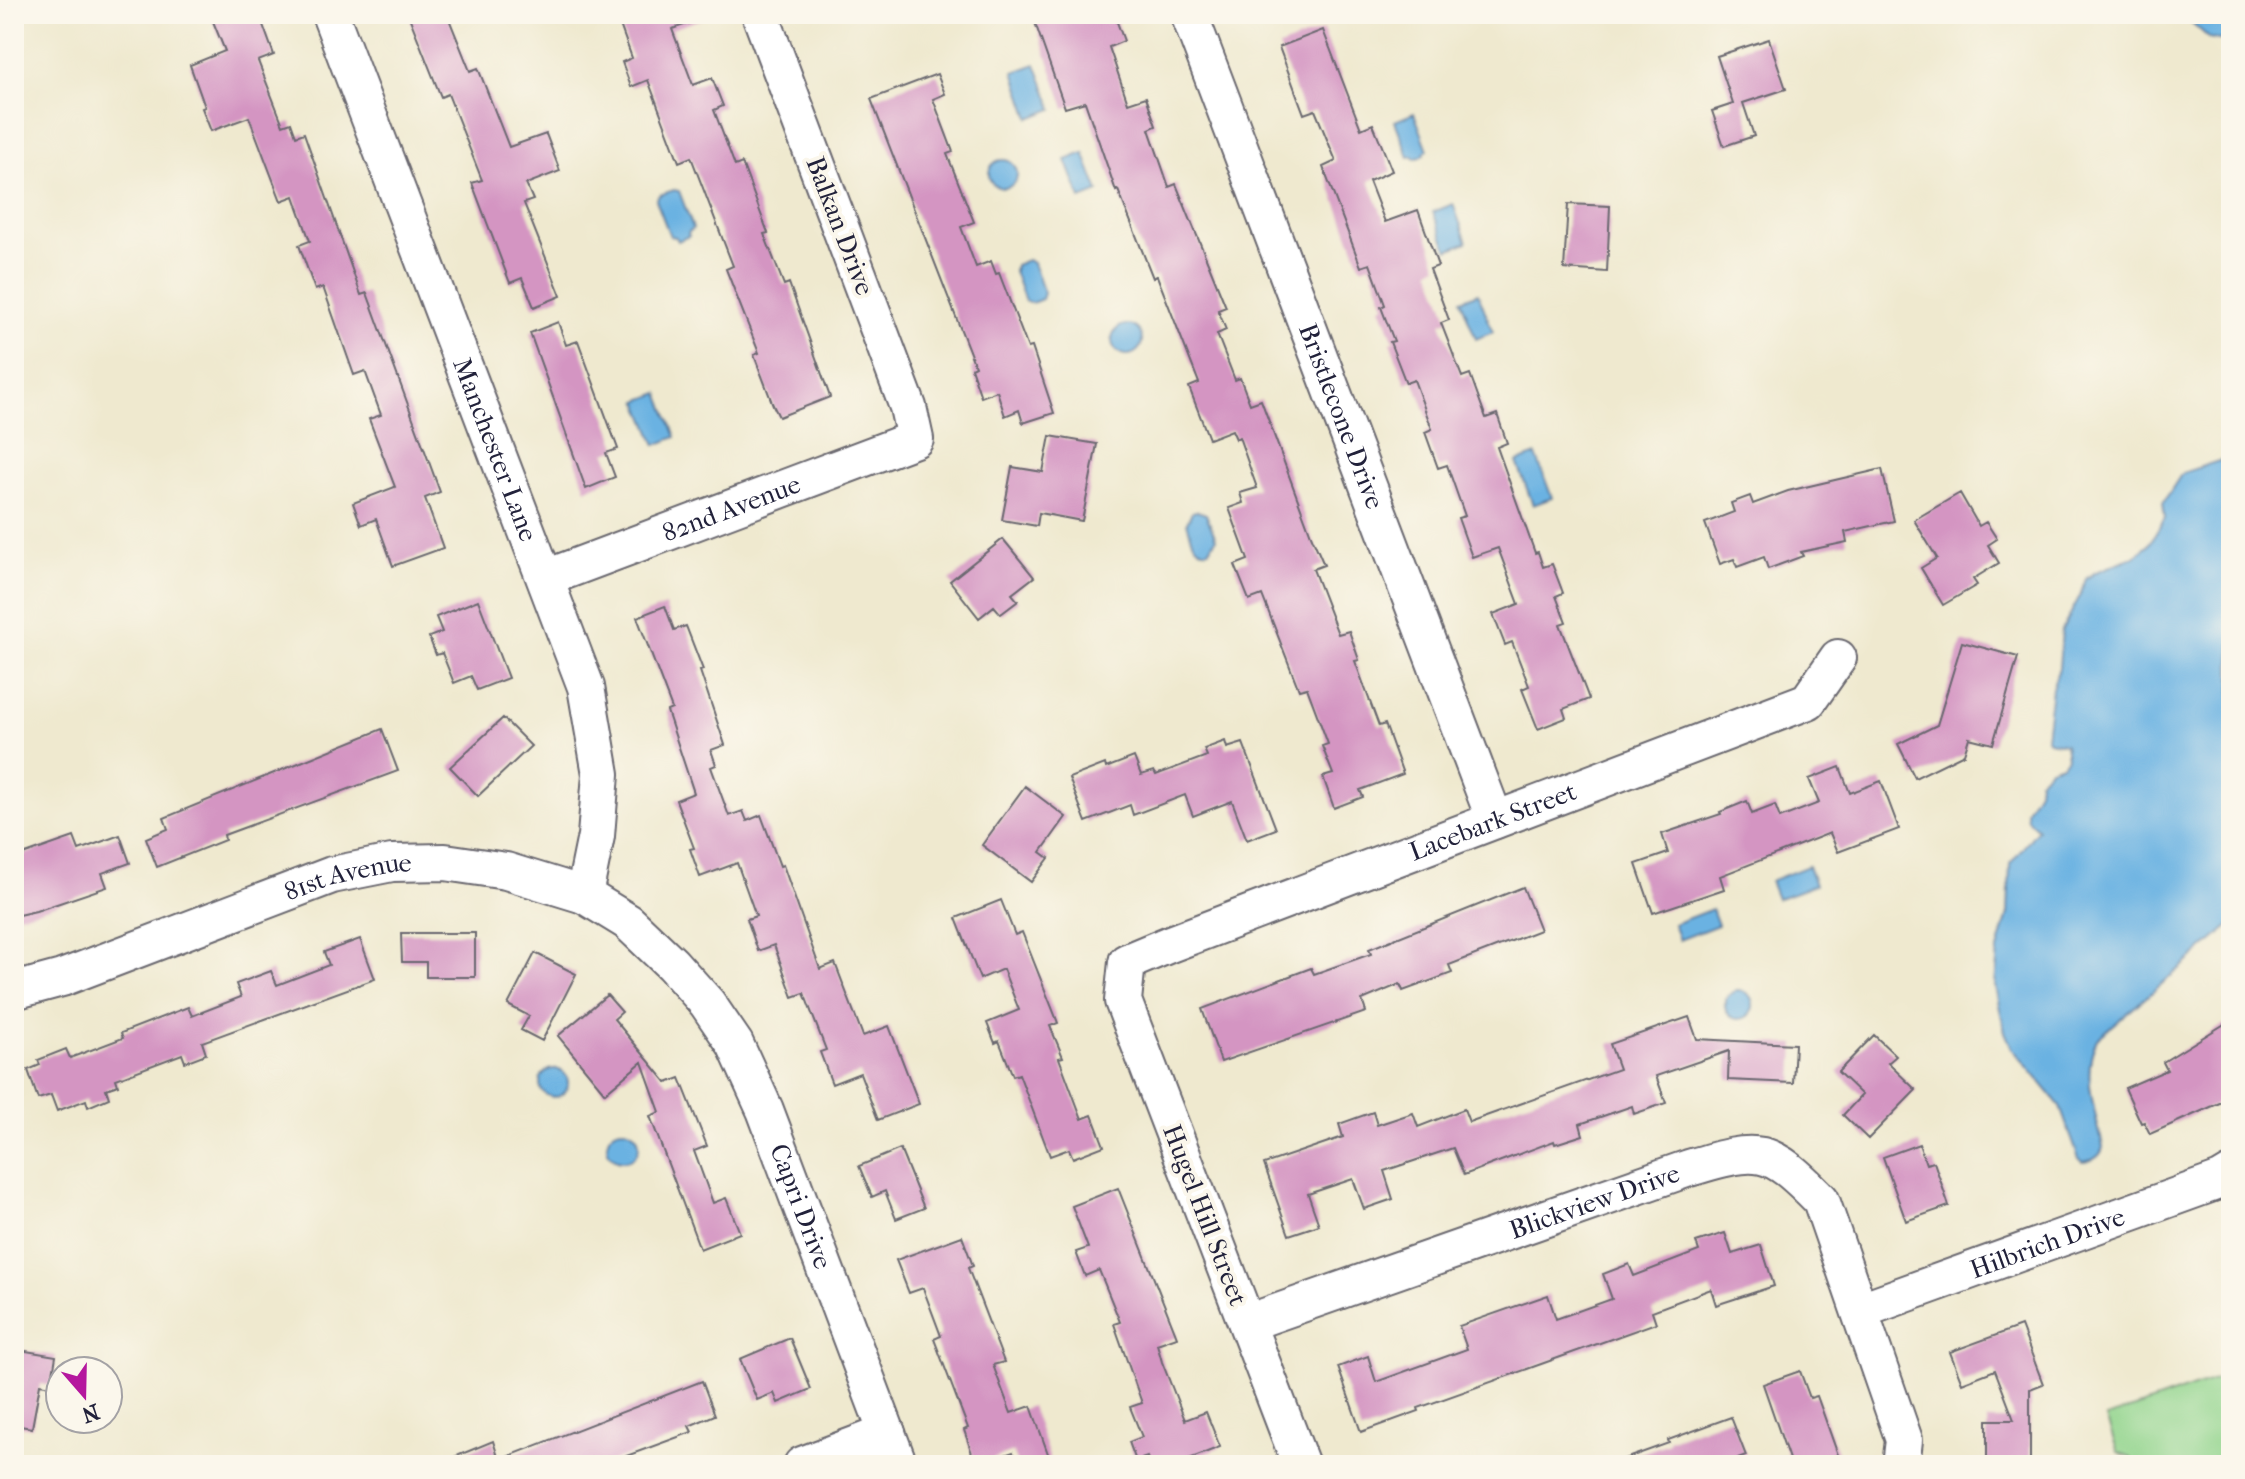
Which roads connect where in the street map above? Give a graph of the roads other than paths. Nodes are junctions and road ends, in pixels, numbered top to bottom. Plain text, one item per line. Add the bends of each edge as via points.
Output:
1 (330, 14) edge
2 (760, 14) edge
3 (1189, 14) edge
4 (915, 439) joint
5 (546, 578) junction
6 (1838, 658) dead end
7 (1495, 820) junction
8 (584, 895) junction
9 (1127, 962) joint
10 (672, 964) joint
11 (14, 991) edge
12 (2231, 1174) edge
13 (1861, 1310) junction
14 (1247, 1323) junction
15 (893, 1449) edge
16 (802, 1465) edge
17 (1301, 1465) edge
18 (1901, 1465) edge

1 - 5 street, Manchester Lane
2 - 4 street, Balkan Drive via 908,407
3 - 7 street, Bristlecone Drive
4 - 5 street, 82nd Avenue
5 - 8 street, Manchester Lane via 586,687 601,774
6 - 7 street, Lacebark Street via 1808,701
7 - 9 street, Lacebark Street
8 - 10 street, 81st Avenue via 628,922
8 - 11 street, 81st Avenue via 506,871 445,862 392,863 332,875 62,978
9 - 14 street, Hugel Hill Street via 1123,1001
10 - 15 street, Capri Drive via 735,1044
12 - 13 street, Hilbrich Drive
13 - 14 street, Blickview Drive via 1821,1200 1773,1158 1739,1153
13 - 18 street, Blickview Drive via 1904,1440
14 - 17 street, Hugel Hill Street
15 - 16 street

